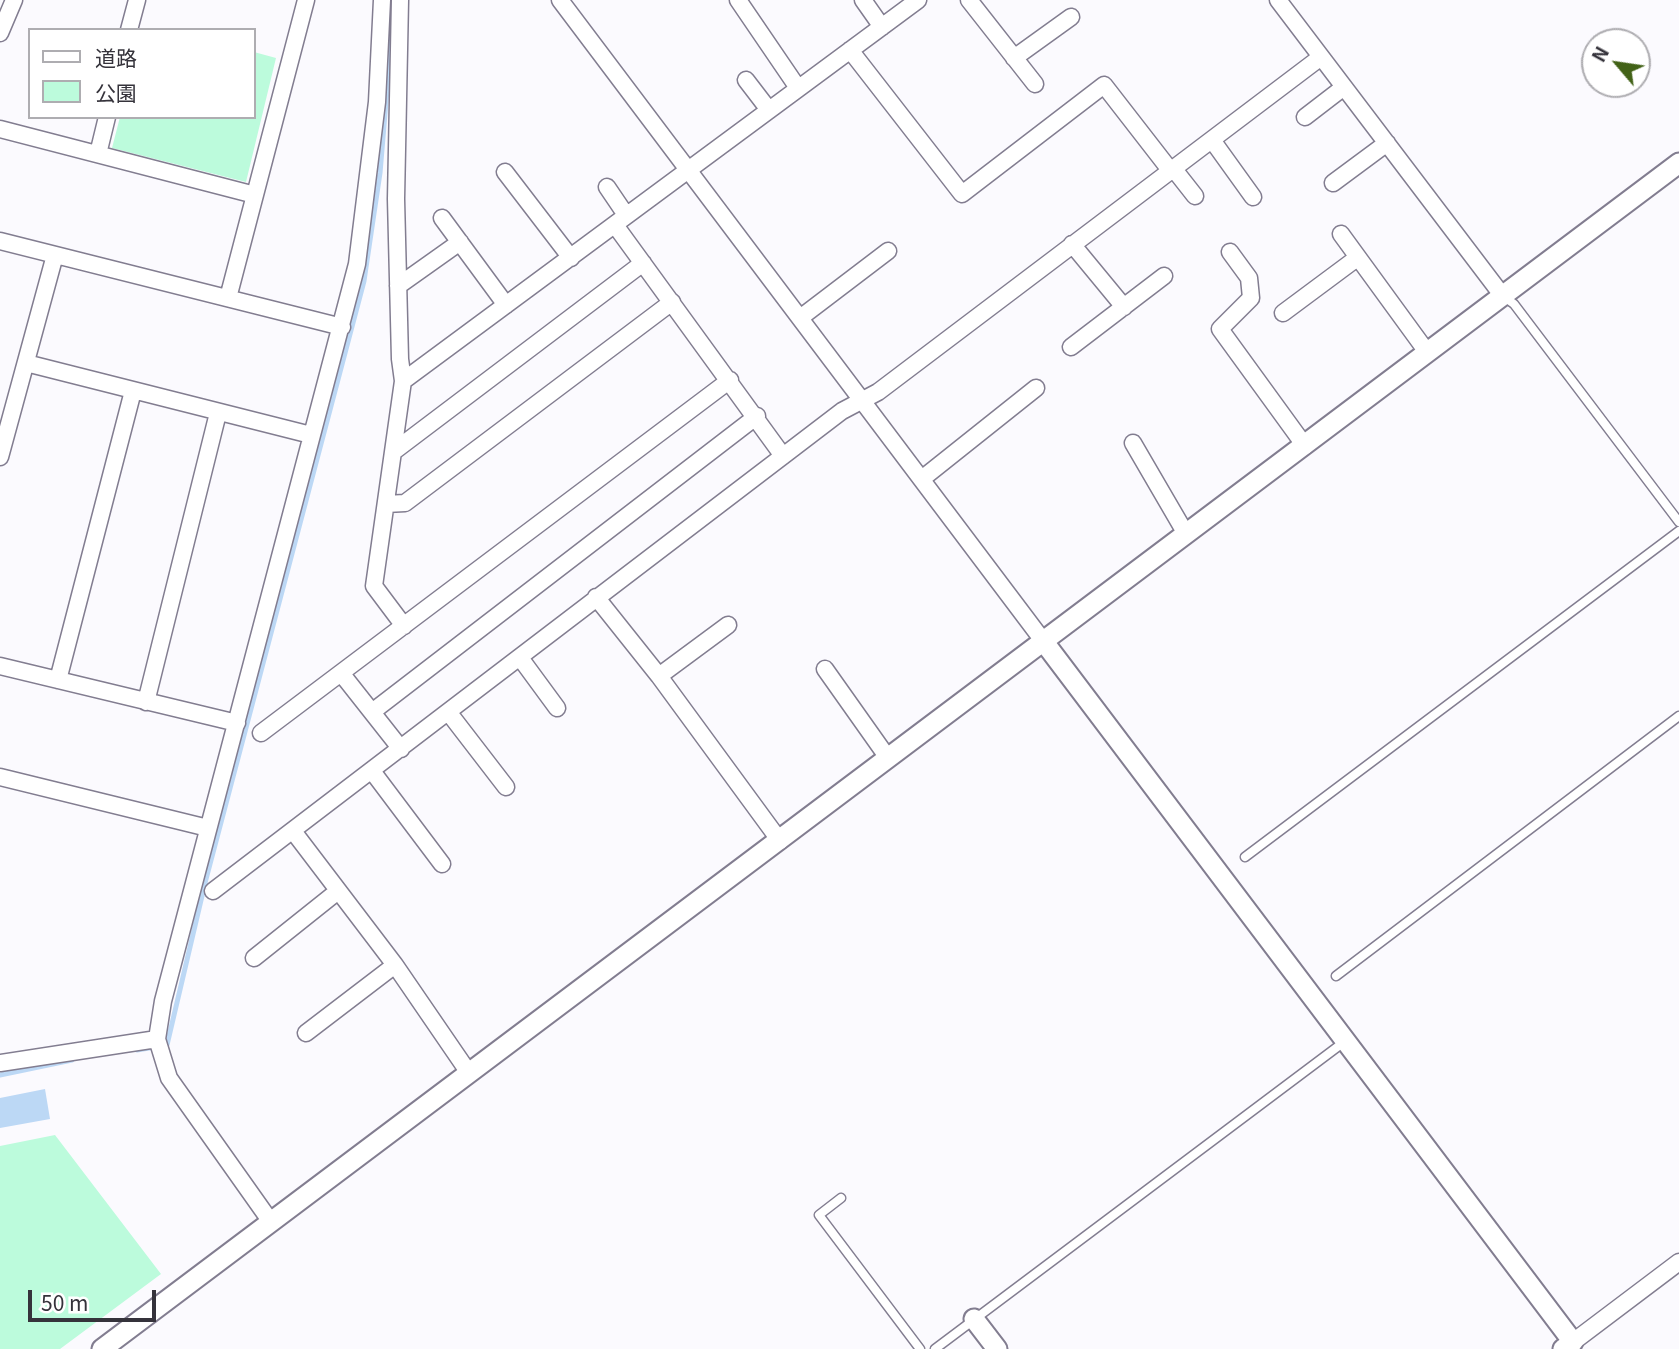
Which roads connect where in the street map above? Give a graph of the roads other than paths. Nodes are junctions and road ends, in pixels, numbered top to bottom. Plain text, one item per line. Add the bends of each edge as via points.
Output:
1 (14, 0) edge
2 (137, 0) edge
3 (306, 0) edge
4 (382, 0) edge
5 (400, 0) edge
6 (560, 0) edge
7 (738, 0) edge
8 (863, 0) edge
9 (918, 0) edge
10 (970, 0) edge
11 (1278, 0) edge
12 (1070, 17) dead end
13 (882, 27) junction
14 (130, 28) edge
15 (0, 33) edge
16 (850, 50) junction
17 (1321, 57) junction
18 (1014, 58) junction
19 (746, 80) dead end
20 (1035, 84) dead end
21 (1345, 87) junction
22 (798, 88) junction
23 (769, 110) junction
24 (1305, 117) dead end
25 (107, 119) edge
26 (0, 129) edge
27 (1212, 140) junction
28 (1387, 143) junction
29 (98, 154) junction
30 (1679, 163) edge
31 (1171, 169) junction
32 (688, 170) junction
33 (505, 172) dead end
34 (1333, 184) dead end
35 (607, 187) dead end
36 (255, 195) junction
37 (1195, 196) dead end
38 (1253, 197) dead end
39 (442, 218) dead end
40 (620, 220) junction
41 (1341, 234) dead end
42 (0, 241) edge
43 (460, 242) junction
44 (1072, 244) junction
45 (888, 251) dead end
46 (1230, 252) dead end
47 (55, 255) junction
48 (570, 258) junction
49 (1357, 258) junction
50 (643, 263) junction
51 (1164, 276) dead end
52 (398, 286) junction
53 (1502, 295) junction
54 (228, 298) junction
55 (672, 302) junction
56 (506, 305) junction
57 (1124, 307) junction
58 (1283, 313) dead end
59 (800, 318) junction
60 (341, 327) junction
61 (1071, 347) dead end
62 (1427, 352) junction
63 (26, 363) junction
64 (730, 380) junction
65 (403, 381) junction
66 (1036, 388) dead end
67 (133, 391) junction
68 (863, 401) junction
69 (218, 413) junction
70 (757, 416) junction
71 (311, 435) junction
72 (1133, 443) dead end
73 (1305, 446) junction
74 (393, 452) junction
75 (783, 456) junction
76 (0, 457) edge
77 (923, 478) junction
78 (386, 504) junction
79 (1679, 522) edge
80 (1679, 531) edge
81 (1186, 534) junction
82 (596, 597) junction
83 (728, 625) dead end
84 (404, 626) junction
85 (1044, 642) junction
86 (521, 659) junction
87 (0, 666) edge
88 (825, 669) dead end
89 (341, 673) junction
90 (659, 676) junction
91 (58, 680) junction
92 (146, 702) junction
93 (557, 708) dead end
94 (372, 712) junction
95 (449, 713) junction
96 (1679, 716) edge
97 (237, 723) junction
98 (261, 733) dead end
99 (401, 750) junction
100 (888, 758) junction
101 (372, 771) junction
102 (0, 777) edge
103 (506, 788) dead end
104 (208, 828) junction
105 (293, 831) junction
106 (780, 841) junction
107 (1245, 857) dead end
108 (442, 864) dead end
109 (213, 891) dead end
110 (338, 891) junction
111 (254, 958) dead end
112 (395, 965) junction
113 (1336, 976) dead end
114 (306, 1033) dead end
115 (157, 1038) junction
116 (1346, 1040) junction
117 (0, 1063) edge
118 (469, 1073) junction
119 (841, 1198) dead end
120 (271, 1222) junction
121 (1679, 1262) edge
122 (974, 1319) junction
123 (1568, 1345) edge
124 (103, 1349) edge
125 (920, 1349) edge
126 (935, 1349) edge
127 (997, 1349) edge

1 - 15 street
2 - 14 street
3 - 36 street
4 - 60 street via 377,102 357,264
5 - 52 street
6 - 32 street
7 - 22 street
8 - 13 street
9 - 13 street
10 - 18 street
11 - 17 street
12 - 18 street
13 - 16 street
16 - 22 street
16 - 31 street via 962,194 1104,85
17 - 21 street
17 - 27 street
18 - 20 street
19 - 23 street
21 - 24 street
21 - 28 street
22 - 23 street
23 - 32 street
25 - 29 street
26 - 29 street
27 - 31 street
27 - 38 street
28 - 34 street
28 - 53 street
29 - 36 street
30 - 53 street
31 - 37 street
31 - 44 street
32 - 40 street
32 - 59 street
33 - 48 street
35 - 40 street
36 - 54 street
39 - 43 street
40 - 48 street
40 - 50 street
41 - 49 street
42 - 47 street
43 - 52 street
43 - 56 street
44 - 57 street
44 - 68 street
45 - 59 street
46 - 73 street via 1249,278 1251,298 1220,329
47 - 54 street
47 - 63 street
48 - 56 street
49 - 58 street
49 - 62 street
50 - 55 street
50 - 74 street
51 - 57 street
52 - 65 street
53 - 62 street
53 - 79 lane via 1514,304
54 - 60 street
55 - 64 street
55 - 78 street via 405,503
56 - 65 street
57 - 61 street
59 - 68 street
60 - 71 street
62 - 73 street
63 - 67 street
63 - 76 street
64 - 70 street
64 - 84 street
65 - 74 street
66 - 77 street
67 - 69 street
67 - 91 street
68 - 75 street via 842,411
68 - 77 street
69 - 71 street
69 - 92 street
70 - 75 street
70 - 94 street
71 - 97 street
72 - 81 street
73 - 81 street
74 - 78 street
75 - 82 street
77 - 85 street
78 - 84 street via 374,586
80 - 107 lane
81 - 85 street
82 - 86 street
82 - 90 street
83 - 90 street
84 - 89 street
85 - 100 street
85 - 116 street
86 - 93 street
86 - 95 street
87 - 91 street
88 - 100 street
89 - 94 street
89 - 98 street
90 - 106 street
91 - 92 street
92 - 97 street
94 - 99 street
95 - 99 street
95 - 103 street
96 - 113 lane
97 - 104 street
99 - 101 street
100 - 106 street
101 - 105 street
101 - 108 street
102 - 104 street
104 - 115 street
105 - 109 street
105 - 110 street
106 - 118 street
110 - 111 street
110 - 112 street
112 - 114 street
112 - 118 street
115 - 117 street
115 - 120 street via 169,1079
116 - 122 lane
116 - 123 street
118 - 120 street
119 - 125 lane via 819,1215
120 - 124 street
121 - 123 street
122 - 126 lane
122 - 127 street

